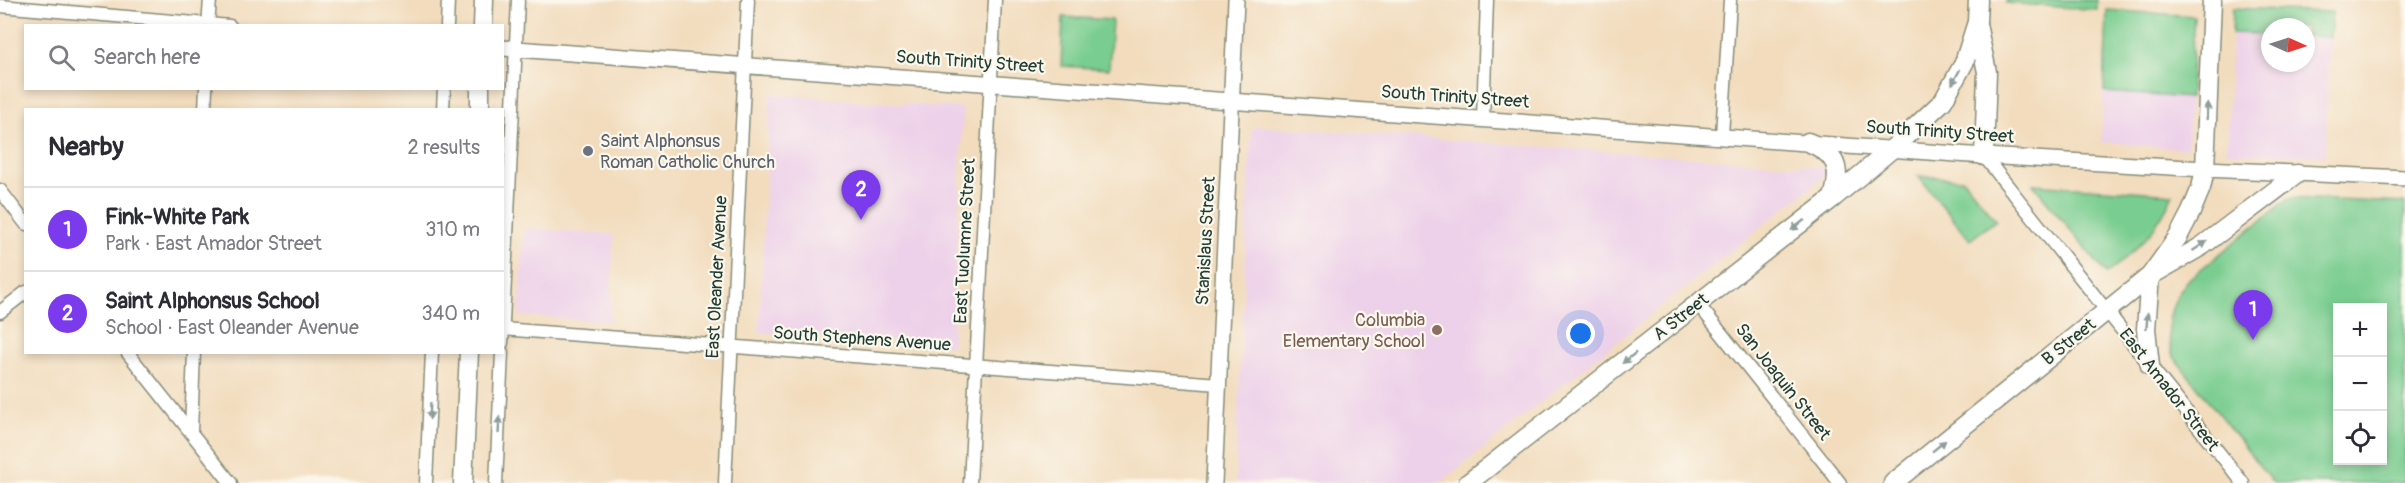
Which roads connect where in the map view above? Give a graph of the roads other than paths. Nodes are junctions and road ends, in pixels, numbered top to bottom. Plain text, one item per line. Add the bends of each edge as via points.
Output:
1 (210, 0) edge
2 (448, 0) edge
3 (484, 0) edge
4 (518, 0) edge
5 (748, 0) edge
6 (995, 0) edge
7 (1236, 0) edge
8 (1487, 0) edge
9 (1730, 0) edge
10 (1978, 0) edge
11 (2212, 0) edge
12 (0, 6) edge
13 (1977, 22) junction
14 (198, 24) edge
15 (209, 24) edge
16 (447, 24) edge
17 (483, 24) edge
18 (509, 48) edge
19 (745, 65) junction
20 (991, 83) junction
21 (206, 90) edge
22 (444, 90) edge
23 (480, 90) edge
24 (1232, 100) junction
25 (205, 108) edge
26 (443, 108) edge
27 (480, 108) edge
28 (1483, 119) junction
29 (1722, 136) junction
30 (1808, 142) junction
31 (1893, 148) junction
32 (1984, 156) junction
33 (2205, 169) junction
34 (2297, 174) junction
35 (2405, 178) edge
36 (0, 190) edge
37 (1833, 198) junction
38 (24, 221) edge
39 (2150, 276) junction
40 (504, 282) edge
41 (24, 293) edge
42 (1698, 304) junction
43 (2107, 311) junction
44 (0, 312) edge
45 (504, 329) edge
46 (732, 347) junction
47 (129, 354) edge
48 (194, 354) edge
49 (432, 354) edge
50 (469, 354) edge
51 (502, 354) edge
52 (976, 366) junction
53 (2150, 366) junction
54 (1219, 384) junction
55 (191, 432) junction
56 (225, 481) edge
57 (426, 483) edge
58 (463, 483) edge
59 (496, 483) edge
60 (725, 483) edge
61 (970, 483) edge
62 (1214, 483) edge
63 (1468, 483) edge
64 (1839, 483) edge
65 (1893, 483) edge
66 (2243, 483) edge

1 - 15 street
2 - 16 street
3 - 17 main road
4 - 18 street
5 - 19 street, East Oleander Avenue
6 - 20 street, East Tuolumne Street
7 - 24 street, Stanislaus Street
8 - 28 street
9 - 29 street
10 - 13 main road
33 -> 11 main road, B Street
12 - 14 street
13 -> 31 main road via 1964,63 1943,101
13 - 32 main road via 1987,72
18 - 19 street, South Trinity Street
18 - 40 street
19 - 20 street, South Trinity Street
19 - 46 street, East Oleander Avenue
20 - 24 street, South Trinity Street
20 - 52 street, East Tuolumne Street
21 - 25 street
22 - 26 street
23 - 27 main road
24 - 28 street, South Trinity Street
24 - 54 street, Stanislaus Street
28 - 29 street, South Trinity Street
29 - 30 street, South Trinity Street
30 - 31 street, South Trinity Street
30 - 37 main road via 1824,149 1836,166 1838,181
31 - 32 street, South Trinity Street
31 - 37 main road, A Street
32 - 33 street, South Trinity Street
32 - 43 street, East Amador Street
33 - 34 street, South Trinity Street
33 - 39 main road, B Street via 2191,212
34 - 35 street, South Trinity Street
39 -> 34 main road via 2202,246
36 - 38 street
37 -> 42 main road, A Street
39 - 43 main road, B Street
53 -> 39 main road via 2146,329
41 - 44 street
42 -> 63 main road, A Street
42 - 64 street, San Joaquin Street
43 - 53 street, East Amador Street
65 -> 43 main road, B Street
45 - 46 street, South Stephens Avenue
46 - 52 street, South Stephens Avenue
46 - 60 street, East Oleander Avenue
47 - 55 street
48 - 55 street
49 -> 57 street
50 - 58 main road
59 -> 51 street
52 - 54 street, South Stephens Avenue
52 - 61 street, East Tuolumne Street
53 - 66 street, East Amador Street
54 - 62 street, Stanislaus Street
55 - 56 street

